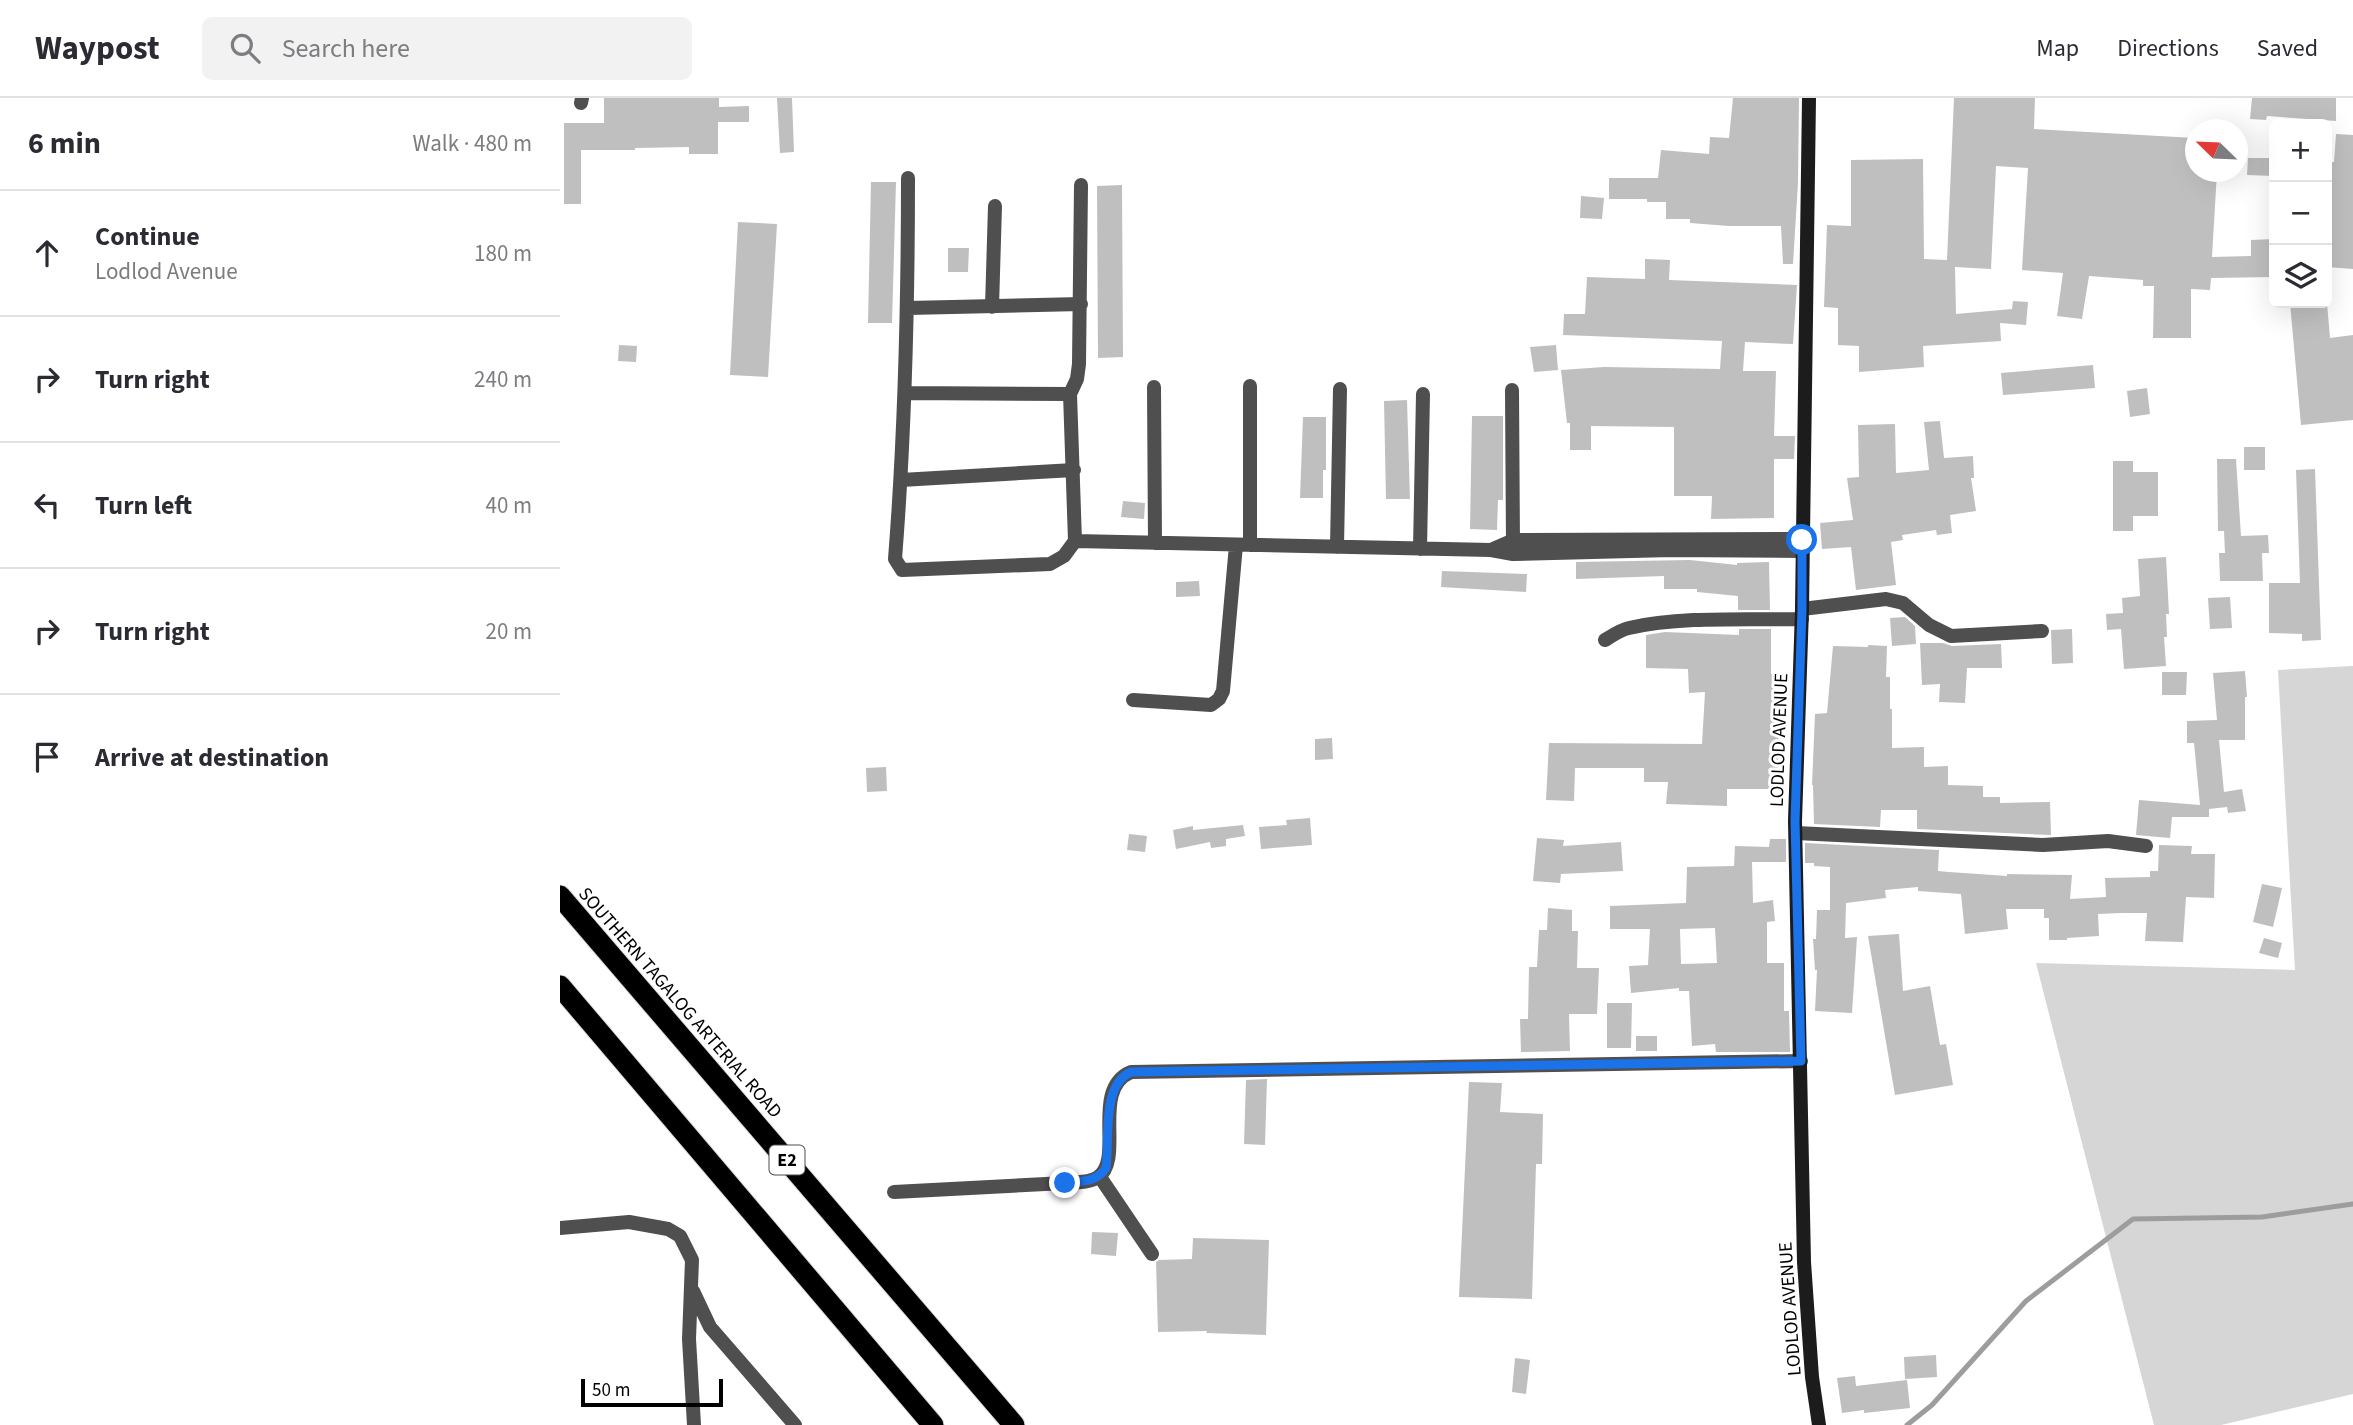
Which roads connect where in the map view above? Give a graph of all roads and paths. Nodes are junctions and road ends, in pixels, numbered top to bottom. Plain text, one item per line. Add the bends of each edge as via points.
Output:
1 (1809, 98) edge
2 (908, 178) dead end
3 (1081, 185) dead end
4 (995, 206) dead end
5 (1080, 304) junction
6 (908, 307) junction
7 (992, 307) junction
8 (1250, 386) dead end
9 (1154, 387) dead end
10 (1340, 389) dead end
11 (1512, 390) dead end
12 (905, 393) junction
13 (1070, 394) junction
14 (1423, 394) dead end
15 (1074, 470) junction
16 (901, 480) junction
17 (1075, 541) junction
18 (1155, 543) junction
19 (1243, 545) junction
20 (1802, 545) junction
21 (1337, 547) junction
22 (1513, 547) junction
23 (1420, 549) junction
24 (1802, 614) junction
25 (2042, 631) dead end
26 (1605, 640) dead end
27 (1133, 700) dead end
28 (1796, 833) junction
29 (2146, 846) dead end
30 (560, 896) edge
31 (560, 986) edge
32 (1801, 1061) junction
33 (1100, 1177) junction
34 (894, 1192) dead end
35 (560, 1228) edge
36 (1152, 1254) dead end
37 (691, 1287) junction
38 (694, 1425) edge
39 (795, 1425) edge
40 (933, 1425) edge
41 (1014, 1425) edge
42 (1819, 1425) edge

1 - 20 main road, LODLOD AVENUE
2 - 6 street
3 - 5 street
4 - 7 street
5 - 7 street
5 - 13 street via 1079,364
6 - 7 street
6 - 12 street
8 - 19 street
9 - 18 street
10 - 21 street
11 - 22 street
12 - 13 street
12 - 16 street
13 - 15 street
14 - 23 street
15 - 16 street
15 - 17 street
16 - 17 street via 895,559 902,570 1050,564 1065,556
17 - 18 street
18 - 19 street
19 - 21 street
19 - 27 street via 1220,699 1211,705
20 - 22 street
20 - 24 main road, LODLOD AVENUE
21 - 23 street
22 - 23 street
24 - 25 street via 1886,599 1903,603 1951,636
24 - 26 street via 1629,628
24 - 28 main road, LODLOD AVENUE
28 - 29 street via 2043,845 2108,841
28 - 32 main road, LODLOD AVENUE
30 - 41 highway, SOUTHERN TAGALOG ARTERIAL ROAD / E2
31 - 40 highway
32 - 33 street via 1131,1072 1116,1083 1111,1095 1106,1168
32 - 42 main road, LODLOD AVENUE via 1804,1262
33 - 34 street
33 - 36 street
35 - 37 street via 629,1222 668,1230 680,1236 692,1260
37 - 38 street
37 - 39 street via 710,1327

